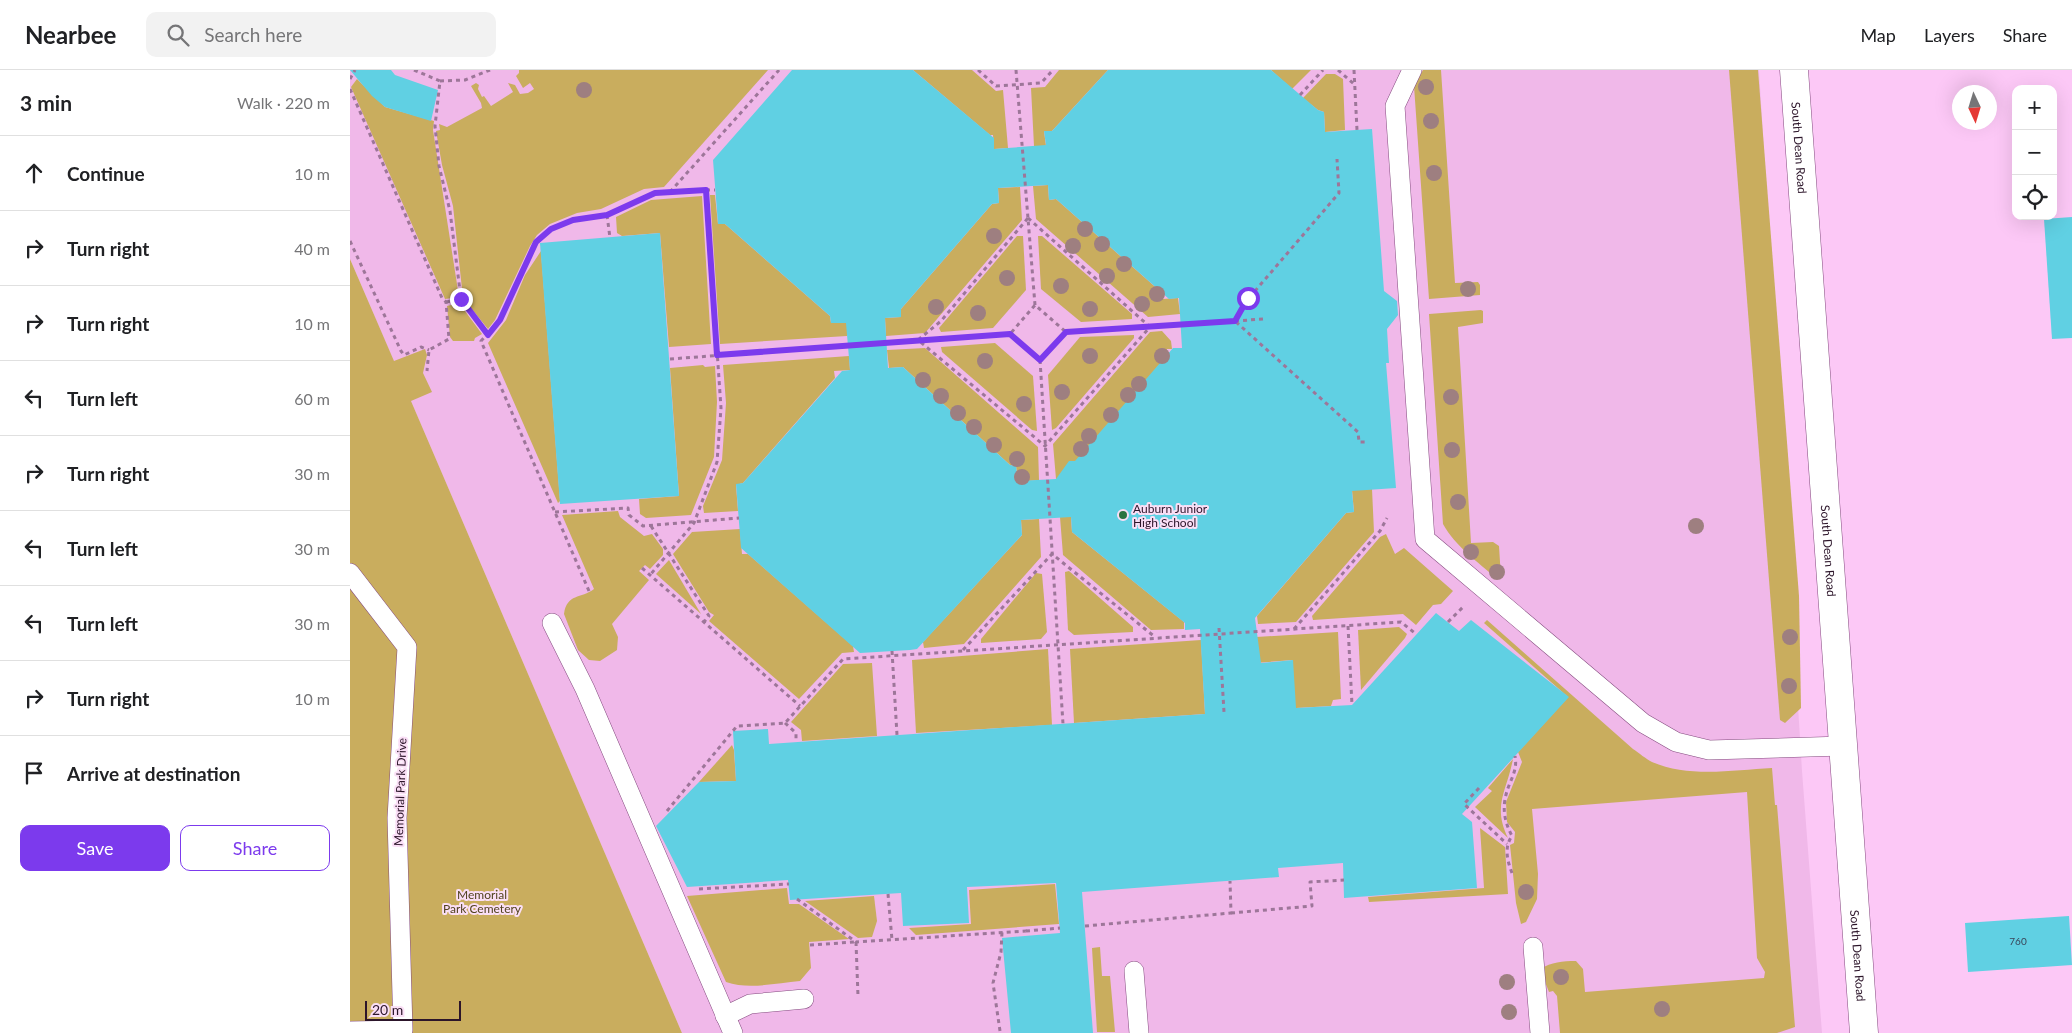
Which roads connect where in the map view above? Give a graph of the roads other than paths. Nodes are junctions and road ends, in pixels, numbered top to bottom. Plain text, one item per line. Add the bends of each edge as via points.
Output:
1 (1412, 70) edge
2 (1794, 70) edge
3 (350, 573) edge
4 (552, 623) dead end
5 (1843, 746) junction
6 (1533, 947) dead end
7 (1134, 971) dead end
8 (804, 999) dead end
9 (729, 1024) edge
10 (350, 1032) edge
11 (405, 1032) edge
12 (1139, 1033) edge
13 (1540, 1033) edge
14 (1864, 1033) edge

1 - 5 lane via 1395,106 1425,539 1643,723 1676,742 1709,750
2 - 5 street, South Dean Road
3 - 11 lane, Memorial Park Drive via 407,647 397,818
4 - 9 lane via 585,689
5 - 14 street, South Dean Road
6 - 13 lane
7 - 12 lane
8 - 9 lane via 750,1004
10 - 11 lane, Memorial Park Drive

